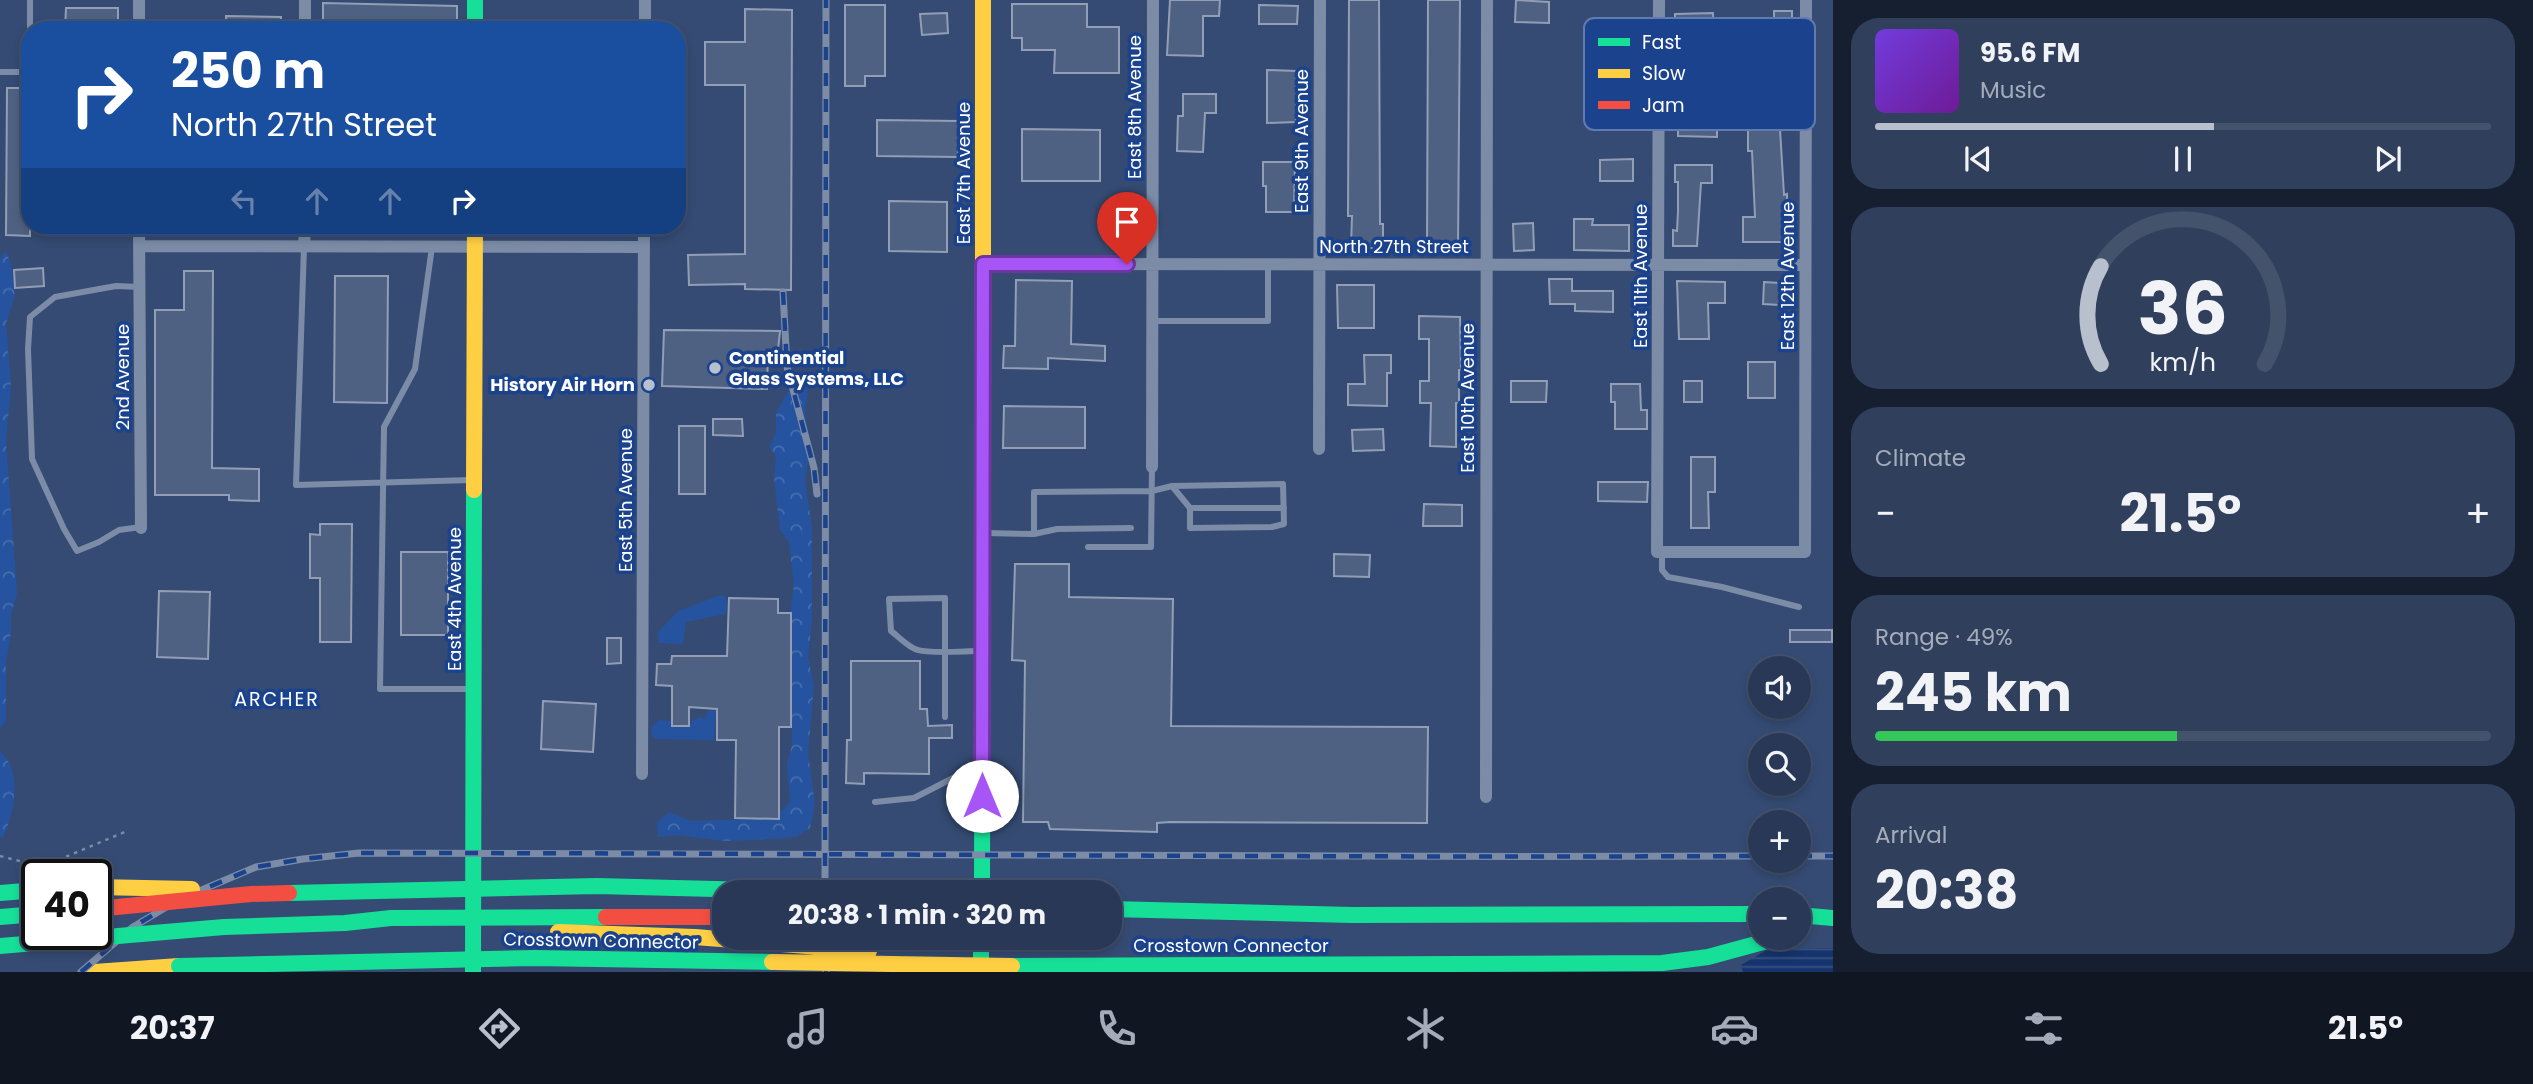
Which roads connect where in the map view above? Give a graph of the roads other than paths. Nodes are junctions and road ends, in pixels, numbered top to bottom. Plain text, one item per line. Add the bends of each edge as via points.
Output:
1 (30, 0) edge
2 (139, 0) edge
3 (305, 0) edge
4 (475, 0) edge
5 (645, 0) edge
6 (984, 0) edge
7 (1153, 0) edge
8 (1320, 0) edge
9 (1487, 0) edge
10 (1659, 0) edge
11 (1806, 0) edge
12 (1659, 18) edge
13 (1806, 18) edge
14 (30, 21) edge
15 (139, 21) edge
16 (305, 21) edge
17 (475, 21) edge
18 (645, 21) edge
19 (0, 72) edge
20 (21, 72) edge
21 (1659, 130) edge
22 (1806, 130) edge
23 (139, 235) edge
24 (304, 235) edge
25 (475, 235) edge
26 (644, 235) edge
27 (139, 246) junction
28 (304, 247) junction
29 (432, 247) junction
30 (475, 247) junction
31 (644, 247) junction
32 (983, 264) junction
33 (1152, 264) junction
34 (1269, 264) junction
35 (1319, 264) junction
36 (1485, 265) junction
37 (1658, 265) junction
38 (1805, 265) junction
39 (140, 287) junction
40 (1152, 321) junction
41 (1319, 449) dead end
42 (1152, 467) joint
43 (474, 480) junction
44 (382, 482) junction
45 (1172, 486) junction
46 (1152, 491) junction
47 (1190, 508) junction
48 (1284, 508) junction
49 (141, 528) joint
50 (1131, 528) dead end
51 (982, 533) junction
52 (1034, 534) junction
53 (1088, 547) dead end
54 (1660, 552) junction
55 (1799, 607) dead end
56 (945, 650) junction
57 (982, 651) junction
58 (474, 689) junction
59 (945, 717) dead end
60 (642, 774) dead end
61 (982, 776) junction
62 (1486, 797) dead end
63 (875, 802) dead end
64 (982, 880) edge
65 (112, 885) edge
66 (712, 889) edge
67 (21, 891) edge
68 (0, 893) edge
69 (251, 894) junction
70 (112, 907) edge
71 (1122, 910) edge
72 (1748, 914) edge
73 (21, 915) edge
74 (1811, 915) edge
75 (1833, 915) edge
76 (712, 916) edge
77 (0, 917) edge
78 (345, 923) junction
79 (1811, 925) edge
80 (0, 946) edge
81 (1748, 946) edge
82 (982, 950) edge
83 (1012, 966) junction
84 (94, 972) edge
85 (473, 972) edge
86 (981, 972) edge

1 - 14 lane
2 - 15 street
3 - 16 street
4 - 17 main road
5 - 18 street
6 - 32 main road, East 7th Avenue
7 - 33 street, East 8th Avenue
8 - 35 street, East 9th Avenue
9 - 36 street, East 10th Avenue
10 - 12 street, East 11th Avenue
11 - 13 street, East 12th Avenue
19 - 20 lane
21 - 37 street, East 11th Avenue
22 - 38 street, East 12th Avenue
23 - 27 street, 2nd Avenue
24 - 28 street
25 - 30 main road, East 4th Avenue
26 - 31 street, East 5th Avenue
27 - 28 street
27 - 39 street, 2nd Avenue
28 - 29 street
28 - 44 lane via 296,485
29 - 30 street
29 - 44 lane via 415,369 384,427
30 - 31 street
30 - 43 main road, East 4th Avenue
31 - 60 street, East 5th Avenue
32 - 33 street, North 27th Street
32 - 51 main road, East 7th Avenue
33 - 34 street, North 27th Street
33 - 40 street, East 8th Avenue
34 - 35 street, North 27th Street
34 - 40 lane via 1268,321
35 - 36 street, North 27th Street
35 - 41 street, East 9th Avenue
36 - 37 street, North 27th Street
36 - 62 street, East 10th Avenue
37 - 38 street, North 27th Street
37 - 54 street, East 11th Avenue
38 - 54 street, East 12th Avenue via 1805,552
39 - 49 street, 2nd Avenue
39 - 49 lane via 116,286 55,298 30,317 28,349 33,459 64,529 78,551 120,530
40 - 42 street, East 8th Avenue
42 - 46 lane
43 - 44 lane
43 - 58 main road, East 4th Avenue
44 - 58 lane via 380,689
45 - 46 lane
45 - 47 lane
45 - 48 lane via 1283,484
46 - 52 lane via 1034,492
46 - 53 lane via 1151,547
47 - 48 lane
47 - 48 lane via 1191,528 1204,528 1284,524
50 - 52 lane via 1057,529
51 - 52 lane
51 - 57 main road, East 7th Avenue
54 - 55 lane via 1662,570 1668,577
56 - 56 lane via 917,650 891,631 889,599 945,598
56 - 57 lane
56 - 59 lane
57 - 61 main road, East 7th Avenue
58 - 85 main road, East 4th Avenue
61 - 63 lane via 956,777 914,798
61 - 64 main road, East 7th Avenue
65 - 69 main road, bridge
66 - 69 main road, bridge via 597,886
67 - 68 main road
69 - 70 main road, bridge
71 - 72 main road, Crosstown Connector
73 - 77 main road
74 - 75 main road, bridge
75 - 79 main road, bridge
76 - 78 main road, bridge via 390,918
78 - 80 main road, bridge via 224,927
78 - 83 main road, bridge via 695,937
81 - 83 main road, Crosstown Connector via 1662,963
82 - 86 main road
83 - 84 main road, Crosstown Connector, bridge via 535,958

